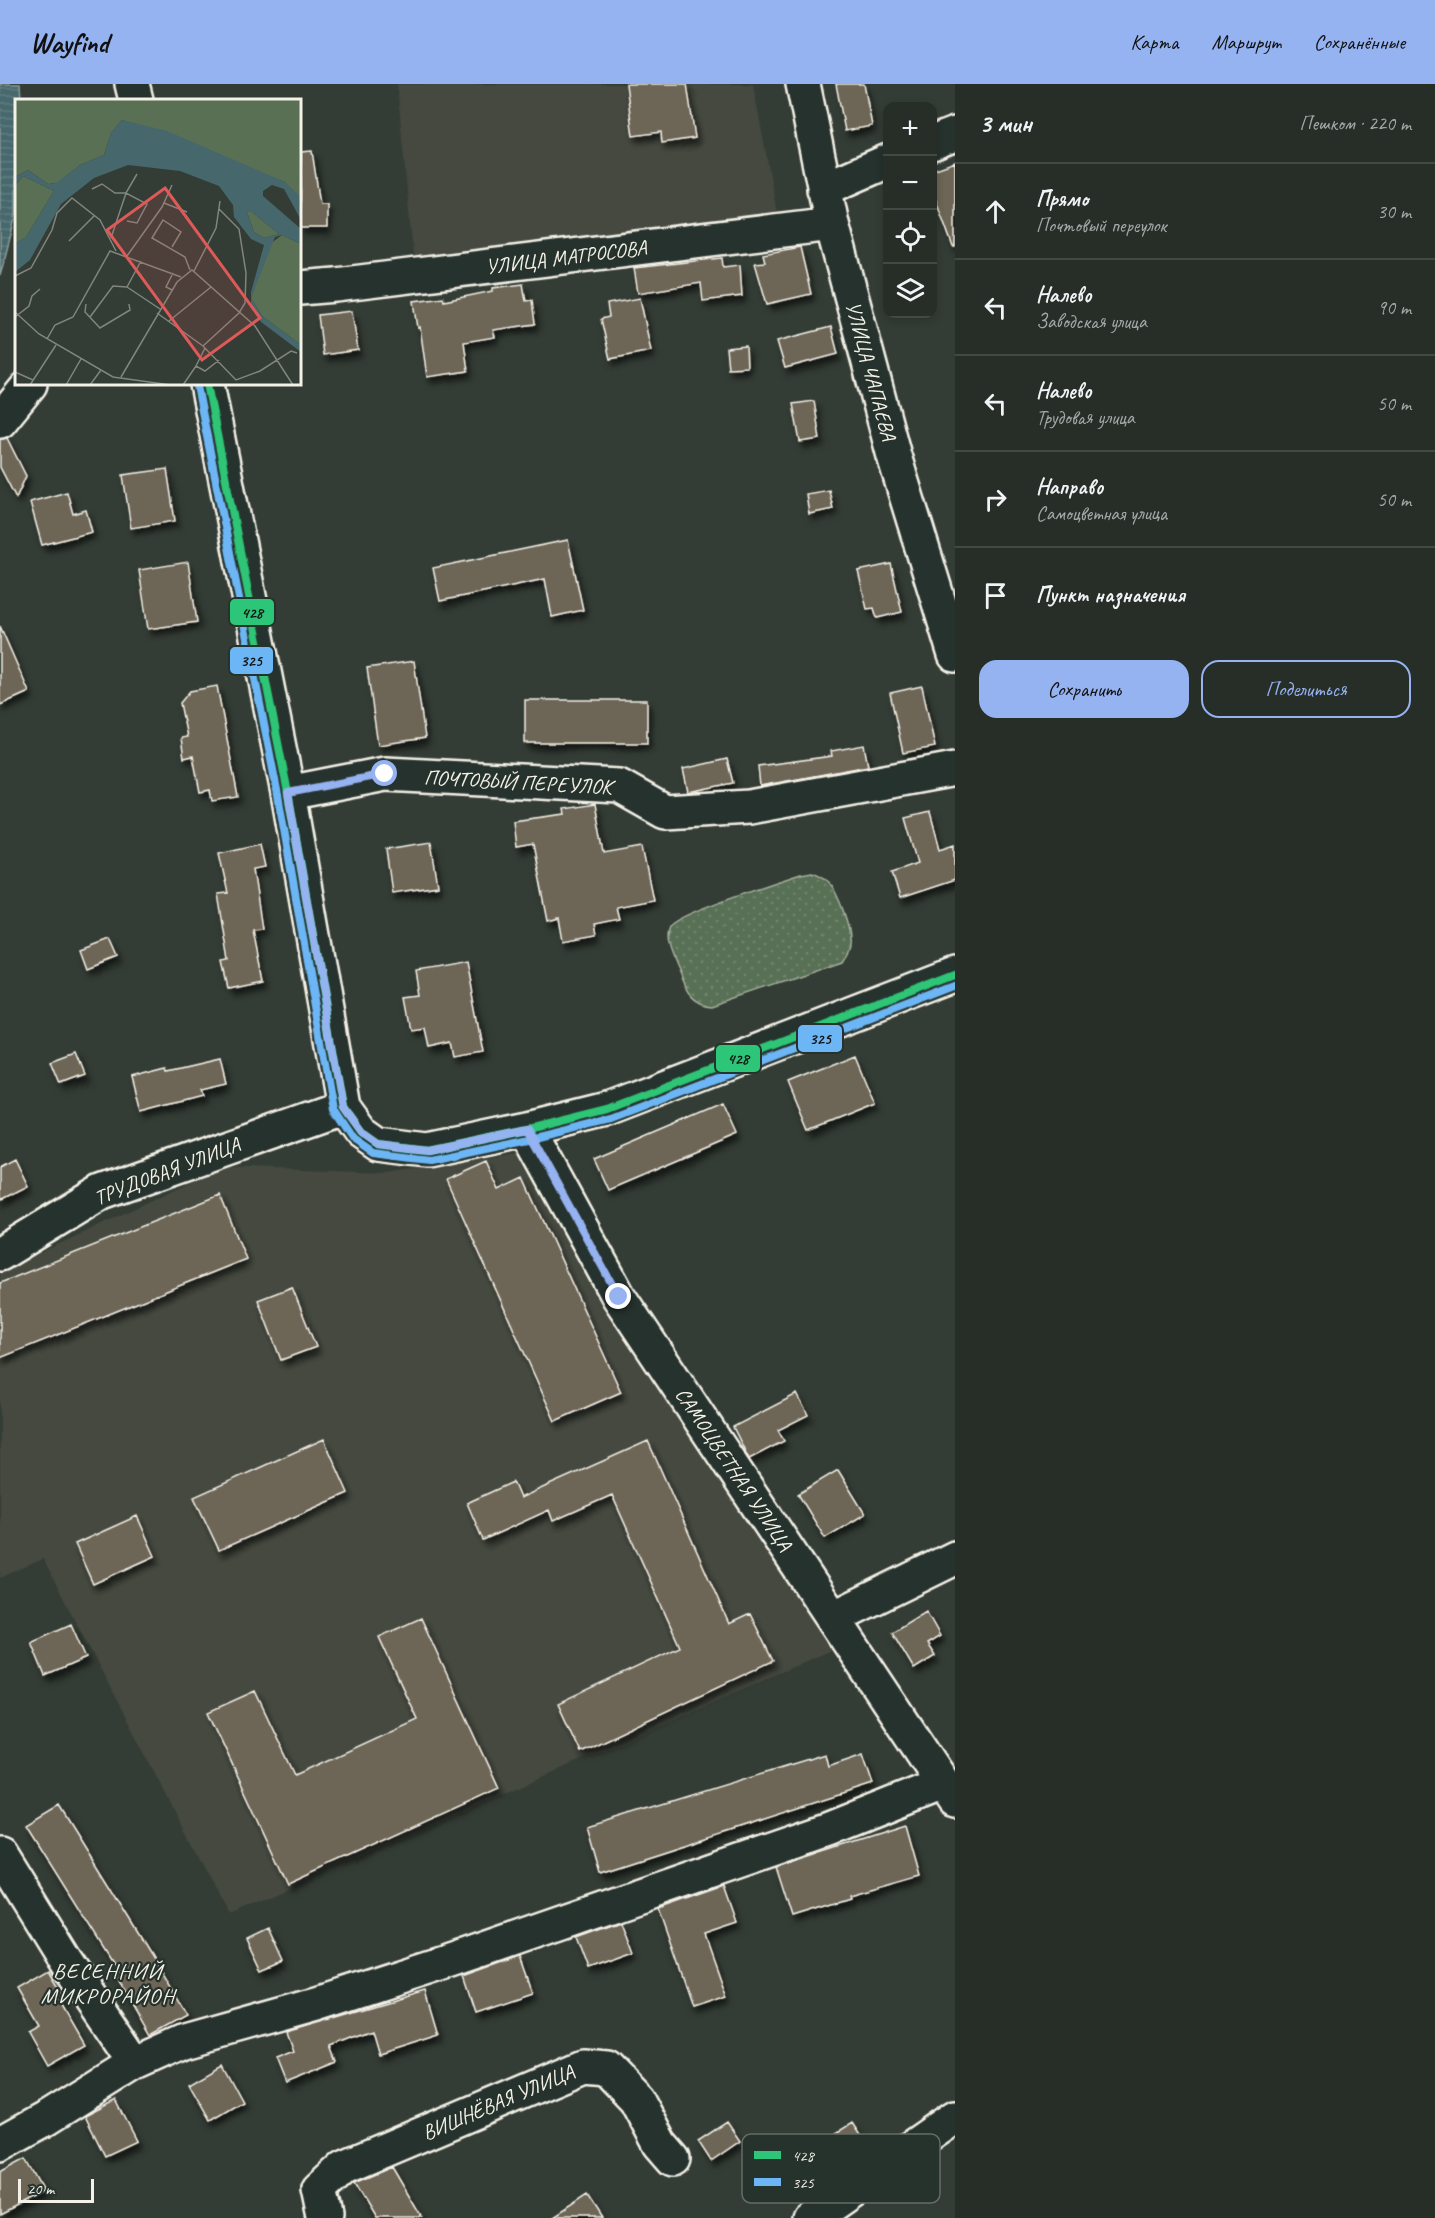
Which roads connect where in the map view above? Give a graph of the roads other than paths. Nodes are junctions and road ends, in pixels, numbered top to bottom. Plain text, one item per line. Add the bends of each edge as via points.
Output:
1 (132, 84) edge
2 (803, 84) edge
3 (136, 99) edge
4 (955, 134) edge
5 (937, 141) edge
6 (883, 163) edge
7 (824, 189) junction
8 (832, 224) junction
9 (302, 288) edge
10 (28, 386) edge
11 (207, 386) edge
12 (0, 421) edge
13 (955, 655) edge
14 (955, 770) edge
15 (288, 793) junction
16 (955, 975) edge
17 (352, 1119) junction
18 (527, 1129) junction
19 (0, 1254) edge
20 (955, 1558) edge
21 (833, 1618) junction
22 (949, 1793) edge
23 (0, 1854) edge
24 (135, 2063) junction
25 (955, 2117) edge
26 (931, 2134) edge
27 (0, 2144) edge
28 (674, 2159) dead end
29 (832, 2203) edge
30 (325, 2218) edge
31 (810, 2218) edge

1 - 3 street
2 - 7 street, УЛИЦА ЧАПАЕВА
4 - 5 street
6 - 7 street
7 - 8 street, УЛИЦА ЧАПАЕВА
8 - 9 street, УЛИЦА МАТРОСОВА
8 - 13 street, УЛИЦА ЧАПАЕВА via 894,456
10 - 12 street
11 - 15 street
14 - 15 street, ПОЧТОВЫЙ ПЕРЕУЛОК via 749,807 665,812 619,786 397,774
15 - 17 street
16 - 18 street via 607,1109
17 - 18 street via 378,1144 427,1150
17 - 19 street, ТРУДОВАЯ УЛИЦА via 102,1192
18 - 21 street, САМОЦВЕТНАЯ УЛИЦА via 619,1297
20 - 21 street
21 - 22 street, САМОЦВЕТНАЯ УЛИЦА
22 - 24 street via 830,1829 316,2004 184,2041
23 - 24 street
24 - 27 street
25 - 26 street
28 - 30 street, ВИШНЁВАЯ УЛИЦА via 660,2144 636,2099 606,2068 584,2066 344,2167 319,2190
29 - 31 street

